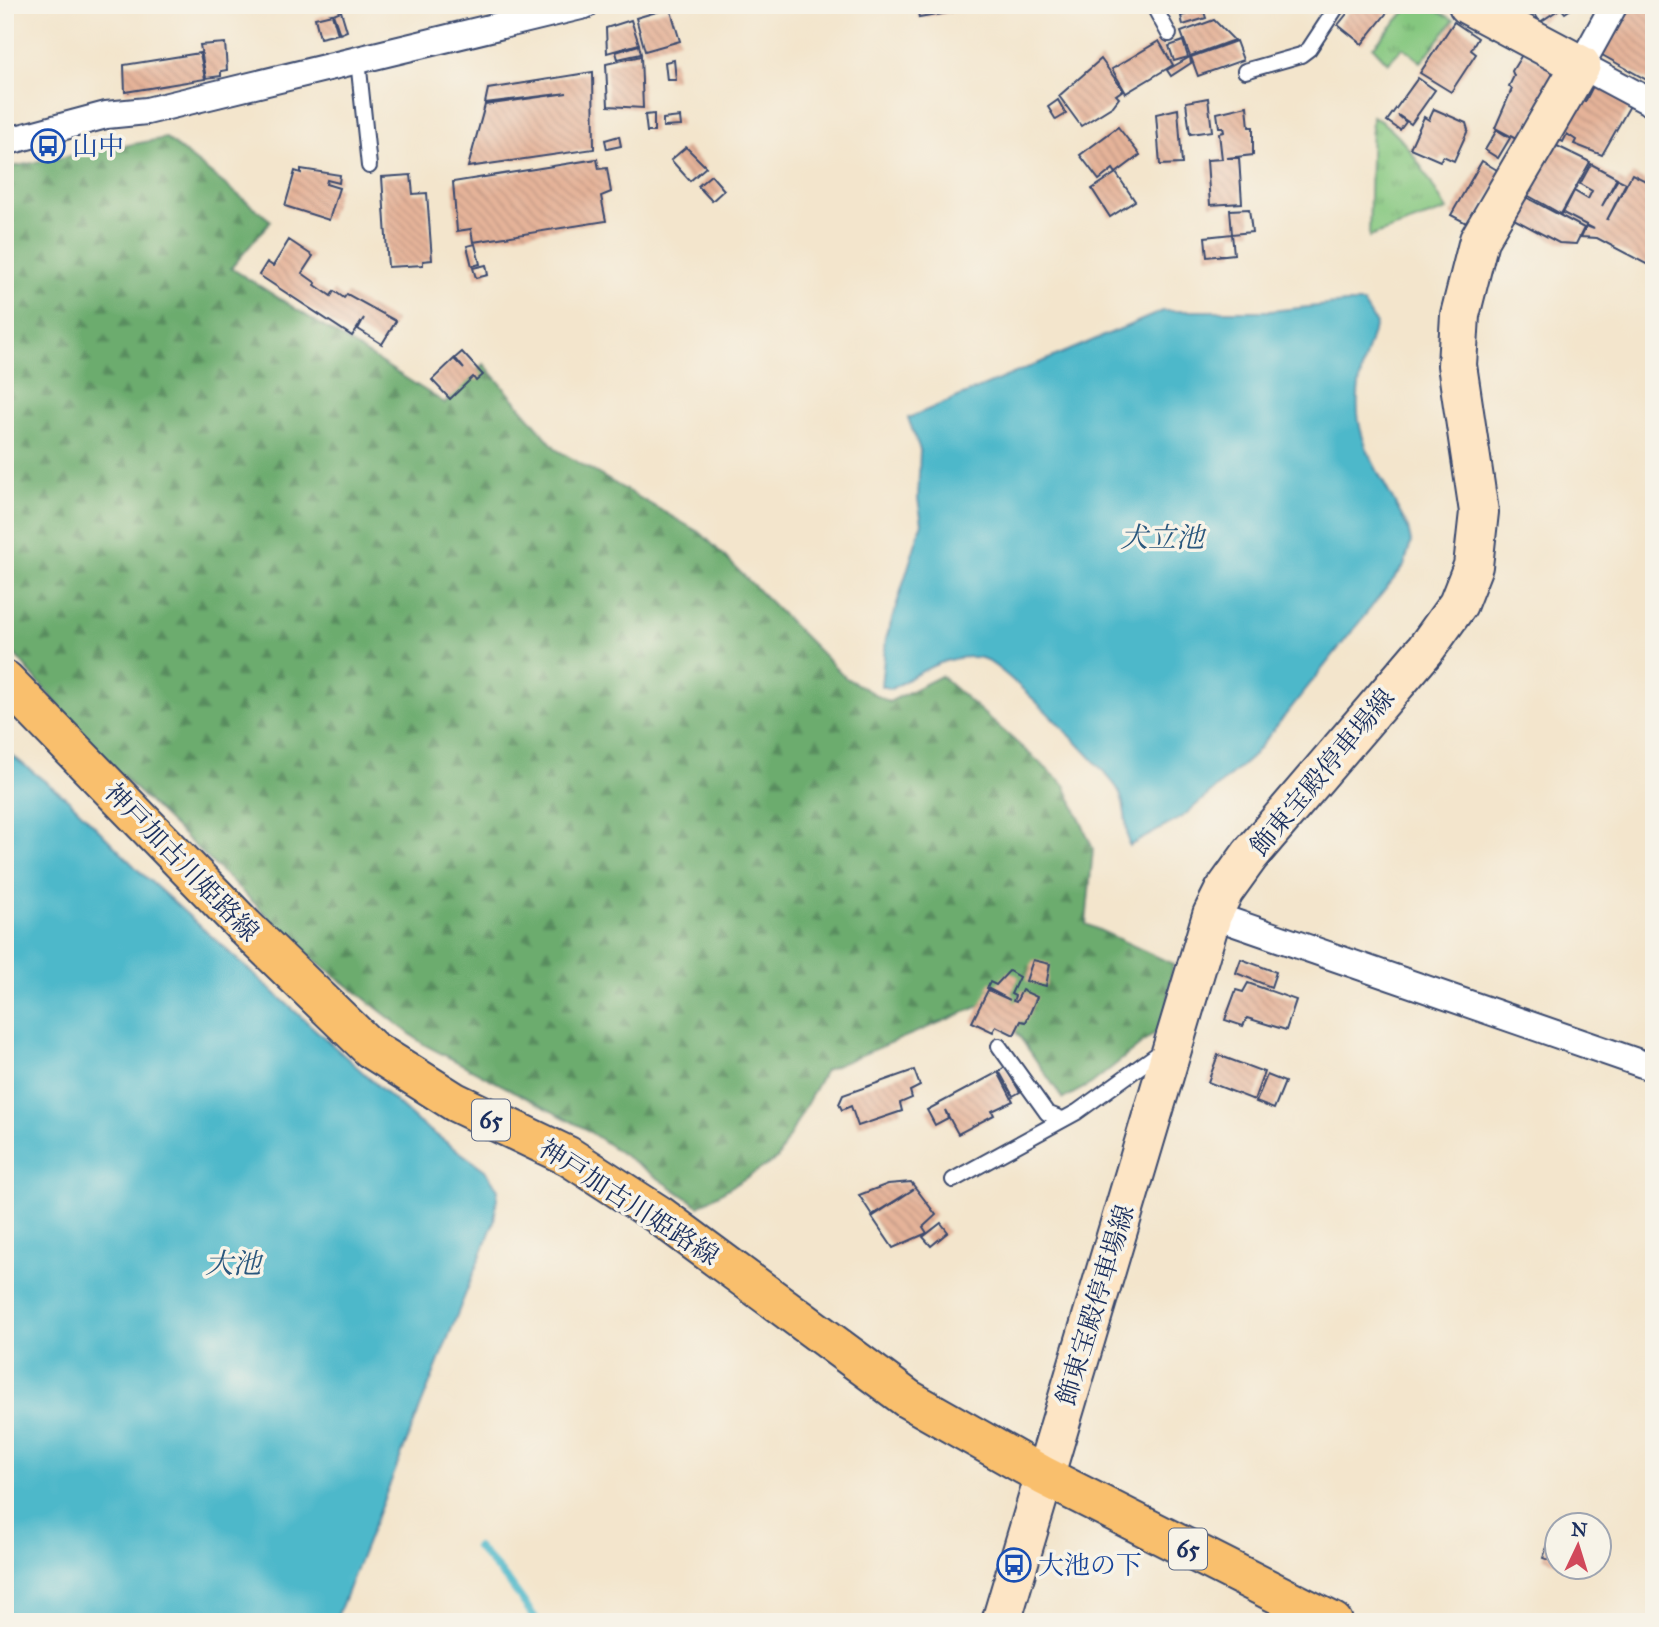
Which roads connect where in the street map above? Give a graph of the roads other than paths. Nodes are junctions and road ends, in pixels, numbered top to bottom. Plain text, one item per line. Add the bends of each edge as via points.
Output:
1 (585, 5) edge
2 (1153, 5) edge
3 (1338, 5) edge
4 (1468, 5) edge
5 (1614, 5) edge
6 (1169, 34) dead end
7 (358, 60) junction
8 (1581, 65) junction
9 (1245, 71) dead end
10 (1654, 104) edge
11 (5, 142) edge
12 (369, 166) dead end
13 (5, 680) edge
14 (1212, 915) junction
15 (1174, 1044) junction
16 (999, 1046) dead end
17 (1654, 1069) edge
18 (1062, 1119) junction
19 (953, 1180) dead end
20 (1044, 1476) junction
21 (1001, 1622) edge
22 (1333, 1622) edge

1 - 7 street
2 - 6 lane
3 - 9 lane via 1301,55
4 - 8 main road
5 - 8 street
7 - 11 street
7 - 12 lane
8 - 10 street
8 - 14 main road, 飾東宝殿停車場線 via 1479,240 1460,315 1457,365 1479,512 1473,566 1458,604 1425,650 1250,855
13 - 20 main road, 神戸加古川姫路線 / 65 via 245,927 371,1049 455,1102 568,1156 659,1215 908,1399
14 - 15 main road, 飾東宝殿停車場線
14 - 17 street
15 - 18 lane
15 - 20 main road, 飾東宝殿停車場線
16 - 18 lane via 1047,1113
18 - 19 lane
20 - 21 main road, 飾東宝殿停車場線
20 - 22 main road, 神戸加古川姫路線 / 65

